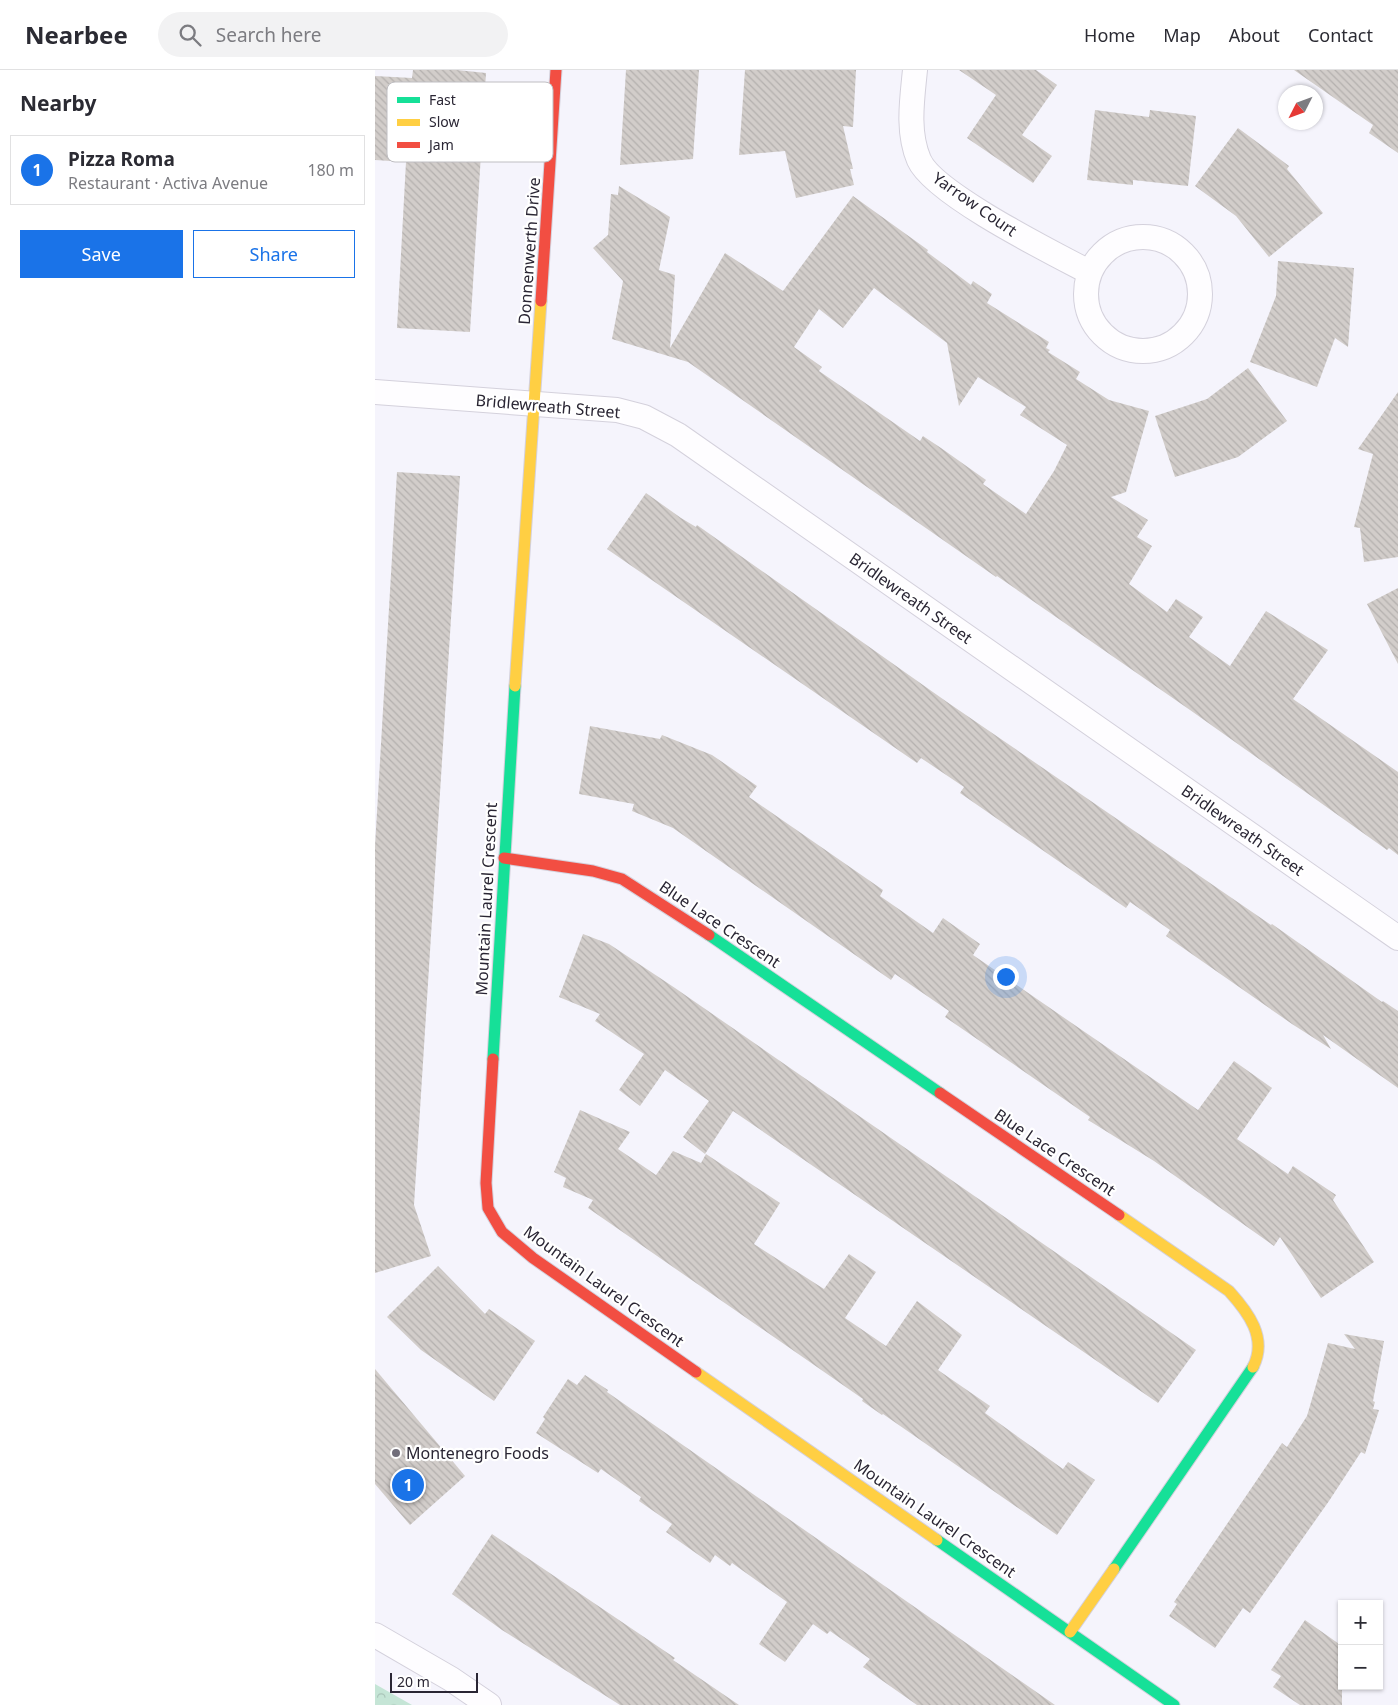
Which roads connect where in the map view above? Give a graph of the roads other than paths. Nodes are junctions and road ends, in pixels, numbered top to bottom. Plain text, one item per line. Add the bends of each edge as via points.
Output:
1 (556, 70) edge
2 (915, 70) edge
3 (553, 118) edge
4 (550, 162) edge
5 (1089, 272) junction
6 (375, 392) edge
7 (535, 403) junction
8 (505, 858) junction
9 (1398, 938) edge
10 (1070, 1632) junction
11 (375, 1635) edge
12 (489, 1705) edge
13 (1174, 1705) edge

1 - 3 street, Donnenwerth Drive
2 - 5 street, Yarrow Court via 911,113 913,141 920,162 938,181 997,223
4 - 7 street, Donnenwerth Drive
5 - 5 street via 1085,292 1088,312 1109,340 1127,349 1157,350 1168,345 1184,334 1199,307 1199,286 1193,267 1186,256 1170,243 1145,236 1125,239 1108,248
6 - 7 street, Bridlewreath Street
7 - 8 street, Mountain Laurel Crescent
7 - 9 street, Bridlewreath Street via 617,410 644,416 679,435
8 - 10 street, Mountain Laurel Crescent via 486,1183 488,1208 502,1232 533,1258
8 - 10 street, Blue Lace Crescent via 593,871 622,879 1221,1285 1248,1311 1257,1333 1257,1357 1246,1379
10 - 13 street, Mountain Laurel Crescent
11 - 12 street

